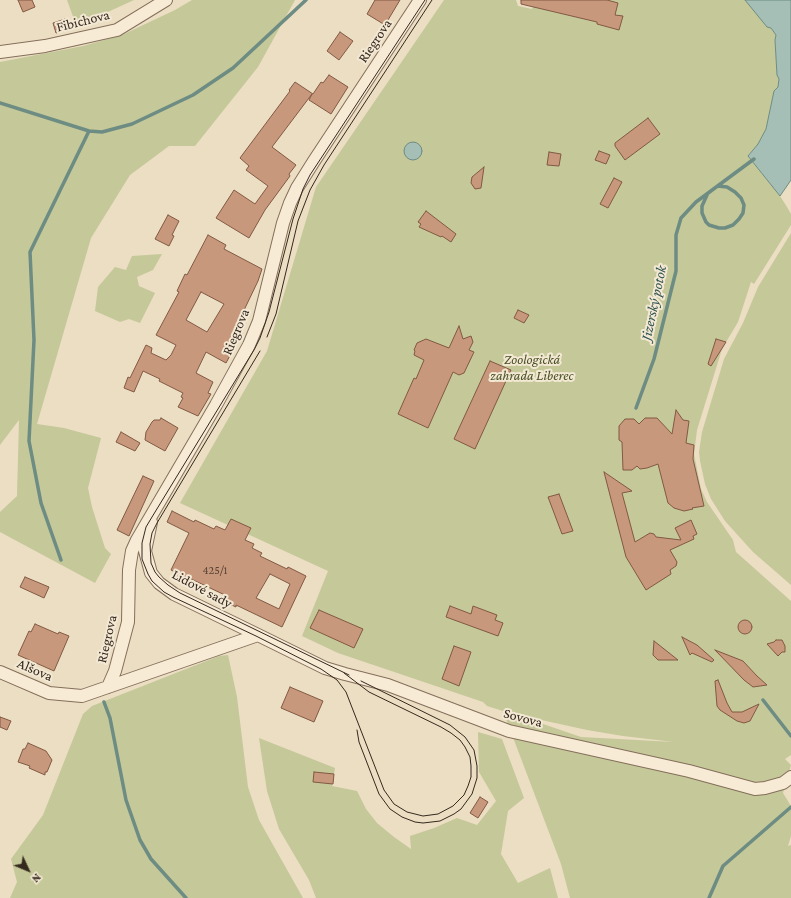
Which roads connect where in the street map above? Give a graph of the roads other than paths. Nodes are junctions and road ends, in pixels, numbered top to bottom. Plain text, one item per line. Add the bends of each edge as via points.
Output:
1 (166, 0) edge
2 (420, 0) edge
3 (0, 52) edge
4 (154, 509) junction
5 (257, 636) junction
6 (0, 672) edge
7 (108, 687) junction
8 (791, 777) edge

1 - 3 street, Fibichova via 117,30 45,46
2 - 4 street, Riegrova via 297,188 282,223 259,321 249,345
4 - 5 street, Lidové sady via 145,551 153,576 174,594
4 - 7 street, Riegrova via 132,551 128,622
5 - 7 street
5 - 8 street, Sovova via 325,668 388,685 509,731 689,771 755,789 783,783
6 - 7 street, Alšova via 49,693 82,696

